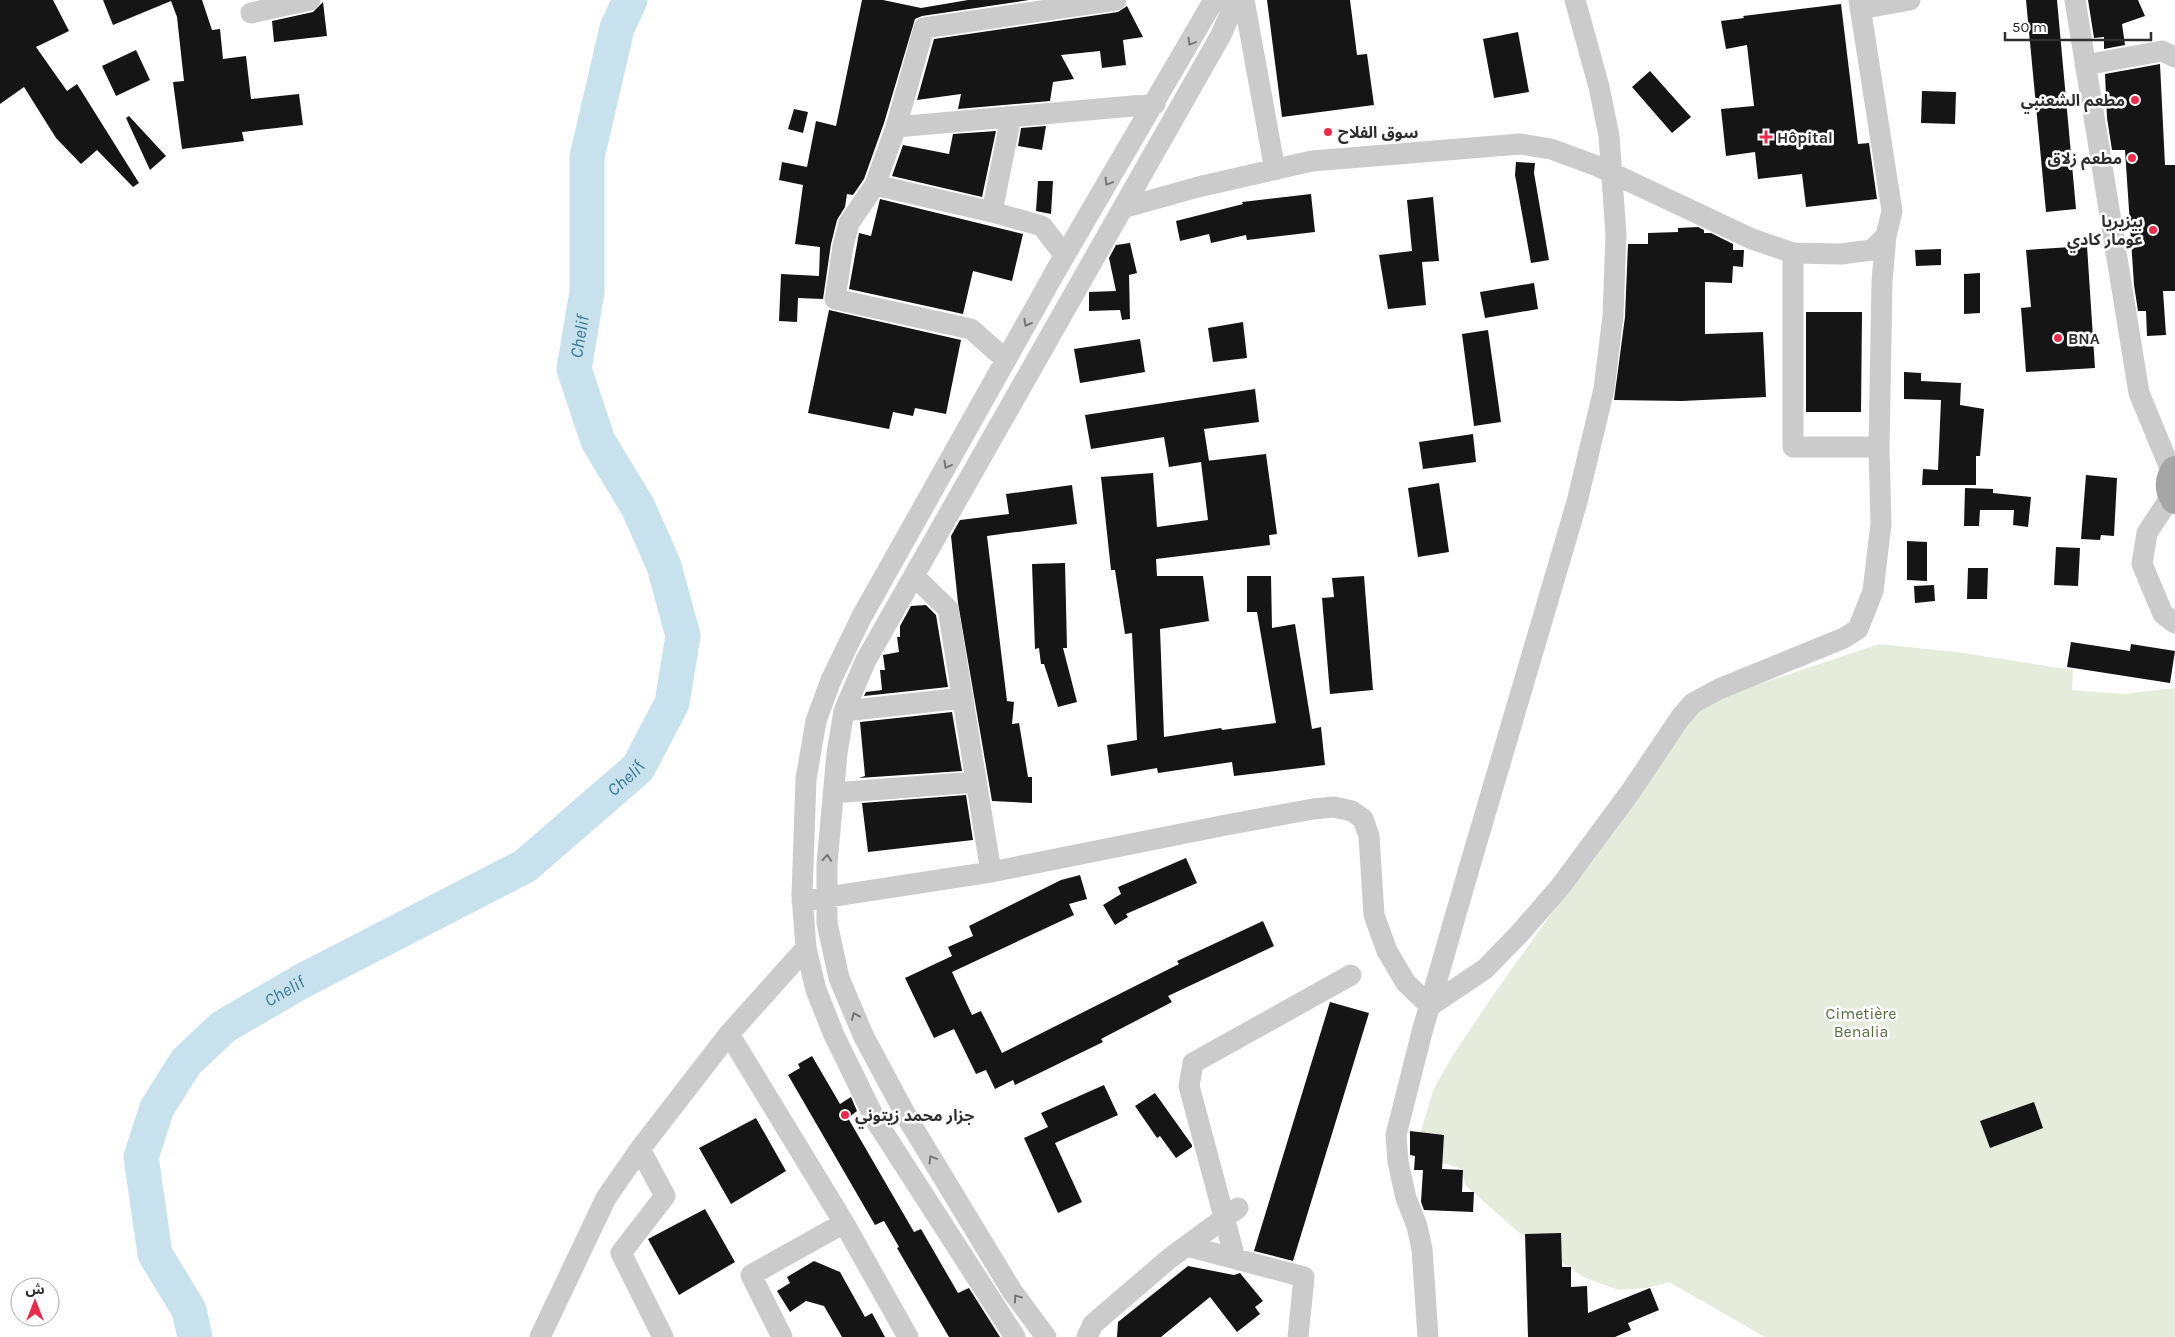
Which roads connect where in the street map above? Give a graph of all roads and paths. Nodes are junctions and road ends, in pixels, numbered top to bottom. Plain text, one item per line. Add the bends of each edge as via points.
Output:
1 (310, 0) edge
2 (1116, 0) edge
3 (1214, 0) edge
4 (1236, 0) edge
5 (1244, 0) edge
6 (1575, 0) edge
7 (1910, 0) edge
8 (2075, 0) edge
9 (1860, 4) edge
10 (251, 13) dead end
11 (2175, 57) edge
12 (2085, 65) junction
13 (1154, 104) junction
14 (1011, 117) junction
15 (896, 127) junction
16 (1275, 170) junction
17 (1612, 174) junction
18 (875, 185) junction
19 (1123, 208) junction
20 (992, 212) junction
21 (1886, 236) junction
22 (1793, 253) junction
23 (1064, 256) junction
24 (1006, 360) junction
25 (1879, 447) junction
26 (2174, 485) edge
27 (914, 576) junction
28 (2175, 623) edge
29 (963, 698) junction
30 (844, 711) junction
31 (976, 782) junction
32 (833, 793) junction
33 (991, 872) junction
34 (827, 897) junction
35 (802, 901) junction
36 (806, 948) junction
37 (1351, 975) dead end
38 (1430, 1006) junction
39 (729, 1034) junction
40 (640, 1149) junction
41 (1232, 1213) junction
42 (844, 1223) junction
43 (1187, 1246) junction
44 (1235, 1258) junction
45 (540, 1337) edge
46 (663, 1337) edge
47 (782, 1337) edge
48 (908, 1337) edge
49 (1015, 1337) edge
50 (1046, 1337) edge
51 (1087, 1337) edge
52 (1298, 1337) edge
53 (1428, 1337) edge

1 - 10 street
2 - 15 street via 924,28
3 -> 13 street
4 - 19 street via 1220,35
5 - 16 street
6 - 17 street via 1601,97
7 - 9 street
8 - 12 street
9 - 21 street via 1892,210
11 - 12 street via 2162,51
12 - 26 street via 2139,393
13 - 14 street
13 -> 23 street
14 - 15 street
14 - 20 street
15 - 18 street
16 - 17 street via 1312,161 1520,144 1551,150
16 - 19 street
17 - 22 street via 1752,239
17 - 38 street via 1616,236 1613,316 1604,389 1577,502
18 - 20 street
18 - 24 street via 849,224 835,299 972,329
19 - 27 street
20 - 23 street via 1042,226
21 - 22 street via 1872,250 1841,254
21 - 25 street via 1882,281
22 - 25 street via 1793,447
23 -> 24 street
24 -> 35 street via 861,618 831,680 816,721 806,779
25 - 38 street via 1879,543 1873,591 1858,629 1844,638 1719,689 1693,704 1560,887 1520,933 1485,970
26 - 28 street via 2148,534 2142,564 2163,614
27 - 29 street via 948,609
27 - 30 street via 866,660
29 - 30 street
29 - 31 street
30 - 32 street
31 - 32 street
31 - 33 street
34 -> 32 street via 826,864
33 - 34 street
33 - 38 street via 1313,808 1334,807 1352,811 1363,819 1369,836 1374,916 1387,951 1406,983
34 - 35 street
50 -> 34 street via 1006,1282 909,1121 864,1037 839,978 827,923
35 - 36 street
36 - 39 street
36 - 49 street via 816,990 834,1035 876,1121
37 - 41 street via 1193,1063 1189,1086
38 - 53 street via 1396,1135 1398,1162 1422,1249
39 - 40 street
39 - 42 street
40 - 45 street via 606,1198
40 - 46 street via 665,1196 621,1253
41 - 43 street
41 - 44 street
42 - 47 street via 751,1275
42 - 48 street
43 - 44 street
43 - 51 street via 1093,1324
44 - 52 street via 1304,1278

